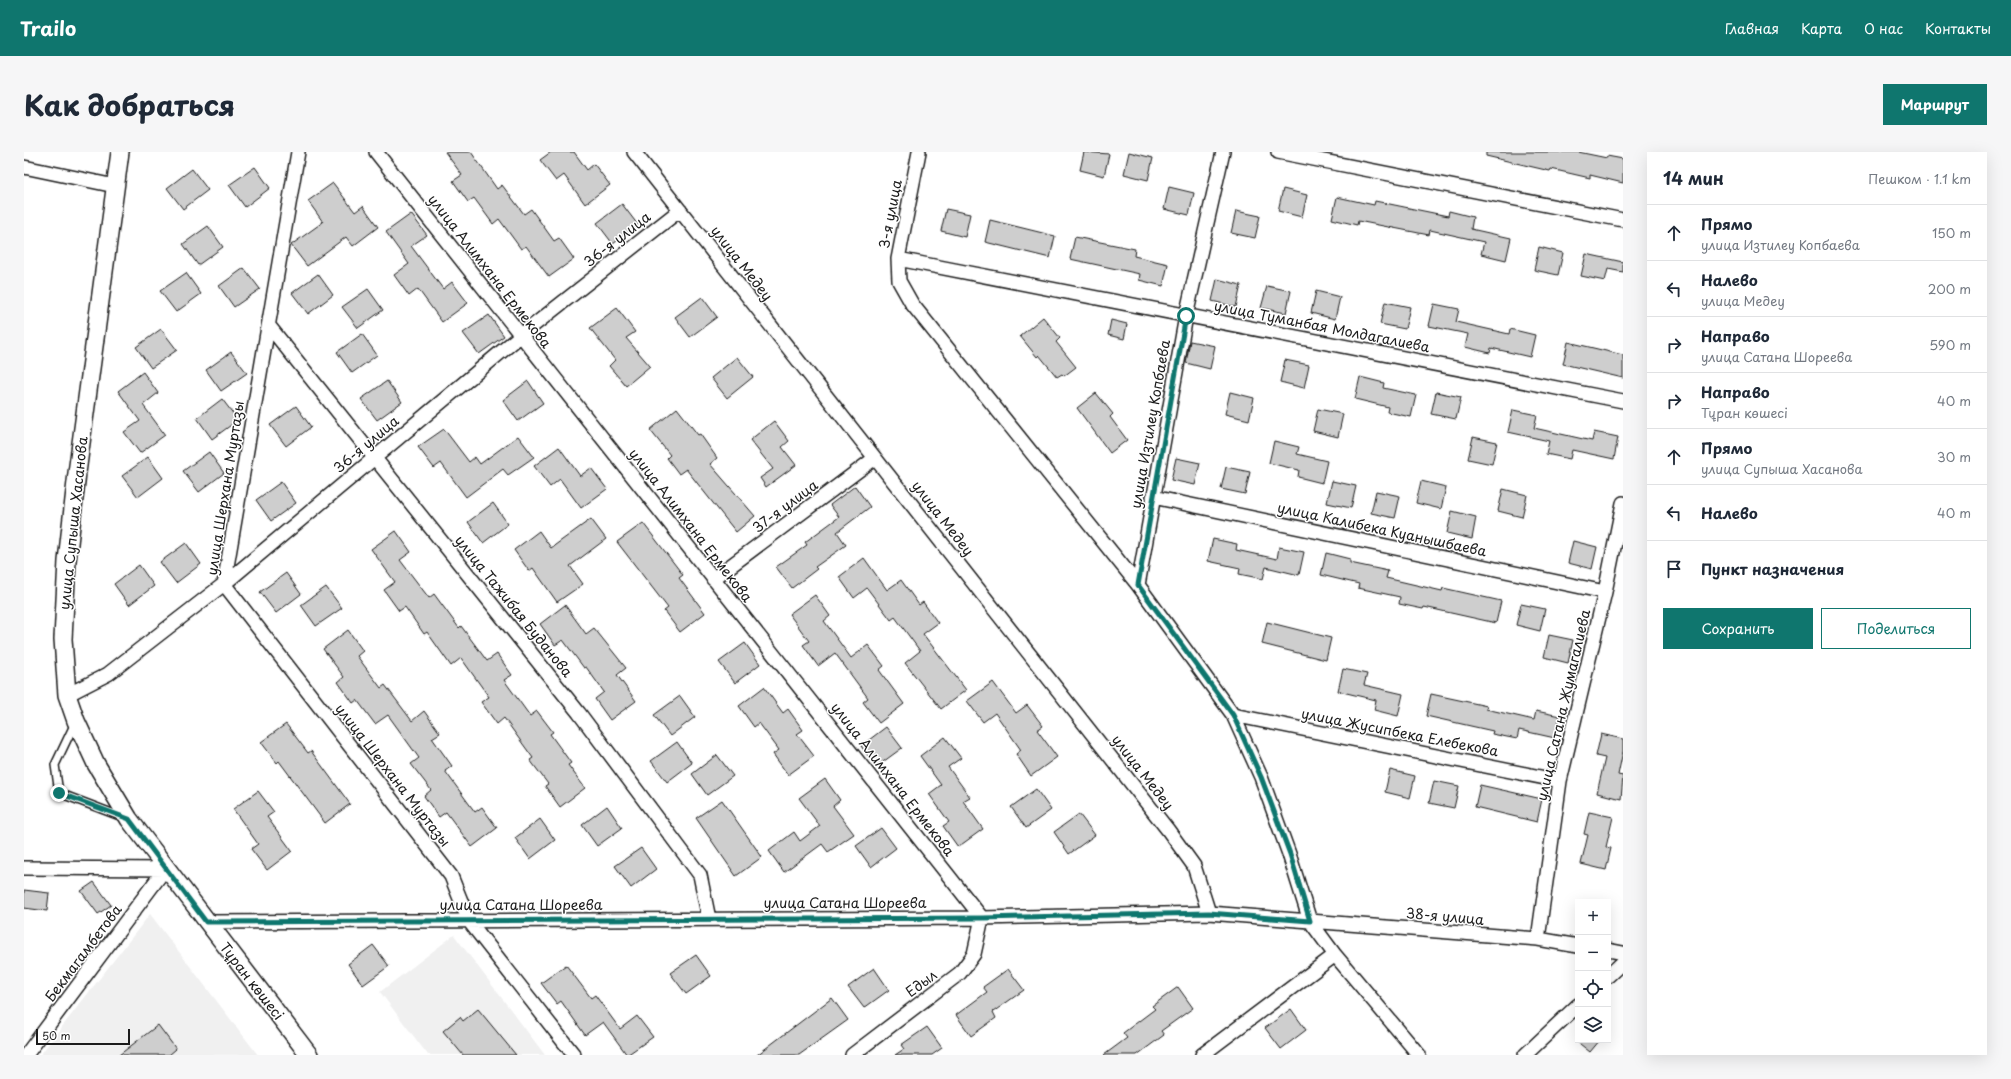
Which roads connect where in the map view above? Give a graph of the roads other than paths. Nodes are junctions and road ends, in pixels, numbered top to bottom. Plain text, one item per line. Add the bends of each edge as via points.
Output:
1 (120, 152) edge
2 (298, 152) edge
3 (376, 152) edge
4 (634, 152) edge
5 (918, 152) edge
6 (1223, 152) edge
7 (1278, 152) edge
8 (24, 167) edge
9 (115, 186) junction
10 (680, 210) junction
11 (1623, 220) edge
12 (898, 259) junction
13 (1186, 316) junction
14 (269, 326) junction
15 (520, 336) junction
16 (1623, 401) edge
17 (374, 458) junction
18 (875, 458) junction
19 (1153, 497) junction
20 (1623, 503) edge
21 (713, 579) junction
22 (224, 584) junction
23 (1138, 585) junction
24 (1605, 592) junction
25 (67, 695) junction
26 (1233, 715) junction
27 (76, 721) junction
28 (1560, 781) junction
29 (129, 819) junction
30 (24, 868) edge
31 (165, 869) junction
32 (1209, 913) junction
33 (982, 918) junction
34 (709, 919) junction
35 (469, 921) junction
36 (1310, 921) junction
37 (206, 922) junction
38 (1538, 940) junction
39 (1575, 946) edge
40 (1611, 951) edge
41 (1623, 953) edge
42 (1335, 954) junction
43 (1623, 962) edge
44 (1611, 973) edge
45 (1576, 1007) edge
46 (26, 1055) edge
47 (309, 1055) edge
48 (574, 1055) edge
49 (852, 1055) edge
50 (1202, 1055) edge
51 (1419, 1055) edge
52 (1525, 1055) edge

1 - 9 street, улица Супыша Хасанова
2 - 14 street, улица Шерхана Муртазы
3 - 15 street, улица Алимхана Ермекова
4 - 10 street, улица Медеу
5 - 12 street, 3-я улица
6 - 13 street, улица Изтилеу Копбаева
7 - 11 street
8 - 9 street
9 - 25 street, улица Супыша Хасанова via 76,473 67,561 63,639
10 - 15 street, 36-я улица
10 - 18 street, улица Медеу
12 - 13 street, улица Туманбая Молдагалиева
12 - 23 street via 899,281 912,304
13 - 16 street, улица Туманбая Молдагалиева
13 - 19 street, улица Изтилеу Копбаева
14 - 17 street, улица Тажибая Буданова
14 - 22 street, улица Шерхана Муртазы
15 - 17 street, 36-я улица
15 - 21 street, улица Алимхана Ермекова
17 - 22 street, 36-я улица
17 - 34 street, улица Тажибая Буданова via 579,713 700,875
18 - 21 street, 37-я улица
18 - 32 street, улица Медеу via 1168,830 1194,866
19 - 23 street, улица Изтилеу Копбаева
19 - 24 street, улица Калибека Куанышбаева
20 - 24 street, улица Сатана Жумагалиева
21 - 33 street, улица Алимхана Ермекова
22 - 25 street, 36-я улица via 108,674
22 - 35 street, улица Шерхана Муртазы via 451,876
23 - 26 street
24 - 28 street, улица Сатана Жумагалиева
25 - 27 street, улица Супыша Хасанова
26 - 28 street, улица Жусипбека Елебекова
26 - 36 street via 1264,784 1290,854
27 - 29 street, улица Супыша Хасанова via 96,764
27 - 29 lane via 55,765 59,793
28 - 38 street, улица Сатана Жумагалиева
29 - 31 street, улица Супыша Хасанова
30 - 31 street
31 - 37 street, Тұран көшесі
31 - 46 street, Бекмагамбетова
32 - 33 street, улица Сатана Шореева
32 - 36 street, улица Сатана Шореева
33 - 34 street, улица Сатана Шореева
33 - 49 street, Едыл via 974,954 960,973
34 - 35 street, улица Сатана Шореева
35 - 37 street, улица Сатана Шореева
35 - 48 street, улица Шерхана Муртазы
36 - 38 street, 38-я улица
36 - 42 street
37 - 47 street, Тұран көшесі
38 - 39 street, 38-я улица
40 - 41 street
42 - 50 street
42 - 51 street
43 - 44 street
45 - 52 street

